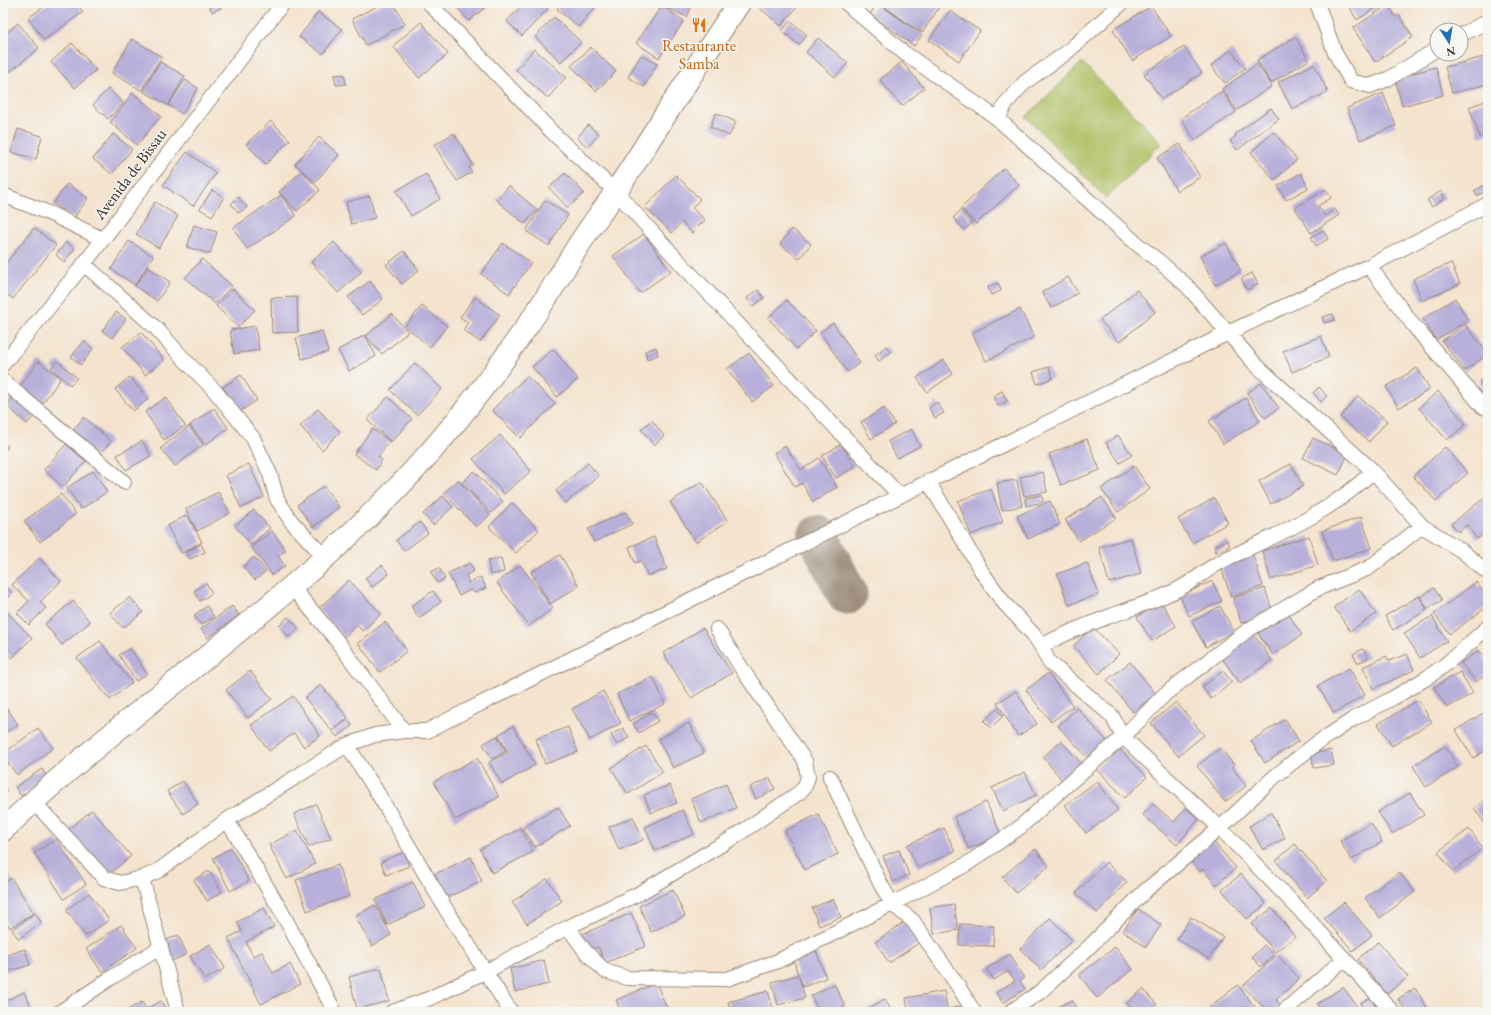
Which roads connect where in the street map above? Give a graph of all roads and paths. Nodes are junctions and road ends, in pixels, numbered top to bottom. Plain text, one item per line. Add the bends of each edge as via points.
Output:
1 (283, 3) edge
2 (429, 3) edge
3 (738, 3) edge
4 (846, 3) edge
5 (1122, 3) edge
6 (1317, 3) edge
7 (1488, 21) edge
8 (1469, 31) edge
9 (1429, 54) edge
10 (998, 119) junction
11 (616, 192) junction
12 (3, 195) edge
13 (1488, 204) edge
14 (102, 239) junction
15 (84, 264) junction
16 (1369, 266) junction
17 (1228, 333) junction
18 (3, 364) edge
19 (3, 381) edge
20 (1483, 407) dead end
21 (1373, 471) junction
22 (928, 481) junction
23 (124, 482) dead end
24 (900, 496) junction
25 (1422, 526) junction
26 (325, 558) junction
27 (1488, 573) edge
28 (292, 588) junction
29 (1488, 627) edge
30 (717, 629) dead end
31 (1041, 646) junction
32 (404, 731) junction
33 (1123, 737) junction
34 (347, 745) junction
35 (830, 777) dead end
36 (33, 801) junction
37 (227, 820) junction
38 (1220, 828) junction
39 (3, 830) edge
40 (142, 878) junction
41 (892, 904) junction
42 (568, 927) junction
43 (161, 947) junction
44 (1344, 959) junction
45 (487, 971) junction
46 (60, 1012) edge
47 (178, 1012) edge
48 (335, 1012) edge
49 (392, 1012) edge
50 (511, 1012) edge
51 (974, 1012) edge
52 (1010, 1012) edge
53 (1283, 1012) edge
54 (1393, 1012) edge

1 - 14 street, Avenida de Bissau
2 - 11 street via 554,134
3 - 11 main road
4 - 10 street via 903,52
5 - 10 street via 1066,53 1025,82 1006,103
6 - 9 street via 1335,53 1351,81 1370,86 1388,79
7 - 8 street
10 - 17 street via 1187,286
11 - 24 street
11 - 26 main road via 539,309 469,406 404,481
12 - 14 street via 51,214
13 - 16 street
14 - 15 street, Avenida de Bissau
15 - 18 street, Avenida de Bissau
15 - 26 street via 158,329 253,438 270,474 277,499 291,521
16 - 17 street
16 - 20 street via 1414,326
17 - 21 street via 1256,365
17 - 22 street
19 - 23 street
21 - 25 street
21 - 31 street via 1335,503 1294,527 1220,562 1184,586 1064,634
22 - 24 street
22 - 31 street via 982,572 1004,603
24 - 32 street via 427,731
25 - 27 street via 1462,551
25 - 33 street via 1369,568 1319,588 1248,630 1165,694
26 - 28 main road
28 - 32 street via 334,637
28 - 36 main road
29 - 38 street via 1425,679 1355,718 1317,743 1273,778
30 - 42 street via 805,761 808,777 805,786 736,836 638,894
31 - 33 street via 1049,662 1112,716
32 - 34 street via 374,735
33 - 38 street
33 - 41 street via 1019,828 967,864
34 - 37 street
34 - 45 street via 447,911
35 - 41 street
36 - 39 main road
36 - 40 street via 104,878 120,883
37 - 40 street via 158,871
37 - 48 street via 280,909
38 - 44 street
38 - 52 street via 1145,891 1040,992
40 - 43 street
41 - 42 street via 778,961 727,979 627,978 605,971 585,951
41 - 51 street via 913,921
42 - 45 street
43 - 46 street
43 - 47 street
44 - 53 street
44 - 54 street
45 - 49 street via 428,999
45 - 50 street

